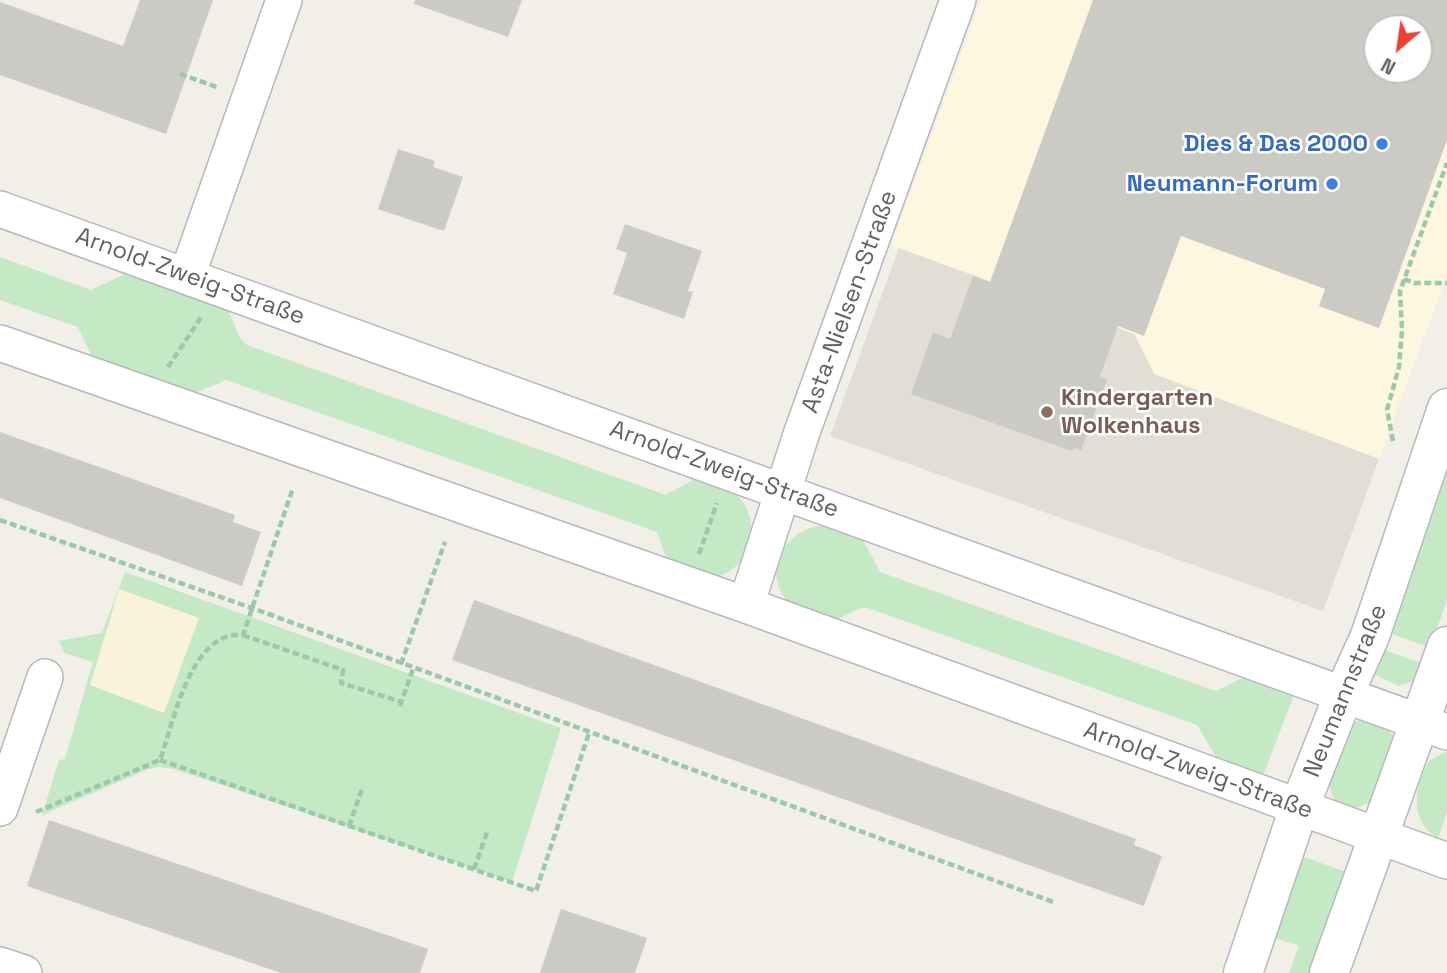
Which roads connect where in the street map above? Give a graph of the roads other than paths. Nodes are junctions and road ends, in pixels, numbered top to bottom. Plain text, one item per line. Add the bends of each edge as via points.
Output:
1 (284, 0) edge
2 (958, 0) edge
3 (0, 209) edge
4 (187, 276) junction
5 (0, 343) edge
6 (1447, 408) edge
7 (783, 491) junction
8 (746, 605) junction
9 (1447, 646) edge
10 (45, 677) dead end
11 (1343, 694) junction
12 (1433, 727) edge
13 (0, 808) edge
14 (1299, 808) junction
15 (1380, 837) junction
16 (1447, 861) edge
17 (0, 965) edge
18 (24, 973) edge
19 (1243, 973) edge
20 (1329, 973) edge

1 - 4 street
2 - 7 street, Asta-Nielsen-Straße
3 - 4 street, Arnold-Zweig-Straße
4 - 7 street, Arnold-Zweig-Straße
5 - 8 street, Arnold-Zweig-Straße
6 - 11 street, Neumannstraße via 1370,636
7 - 8 street, Asta-Nielsen-Straße
7 - 11 street, Arnold-Zweig-Straße
8 - 14 street, Arnold-Zweig-Straße
9 - 12 street
10 - 13 street
11 - 12 street, Arnold-Zweig-Straße
11 - 14 street, Neumannstraße
12 - 15 street
14 - 15 street, Arnold-Zweig-Straße
14 - 19 street, Neumannstraße
15 - 16 street, Arnold-Zweig-Straße
15 - 20 street
17 - 18 street

